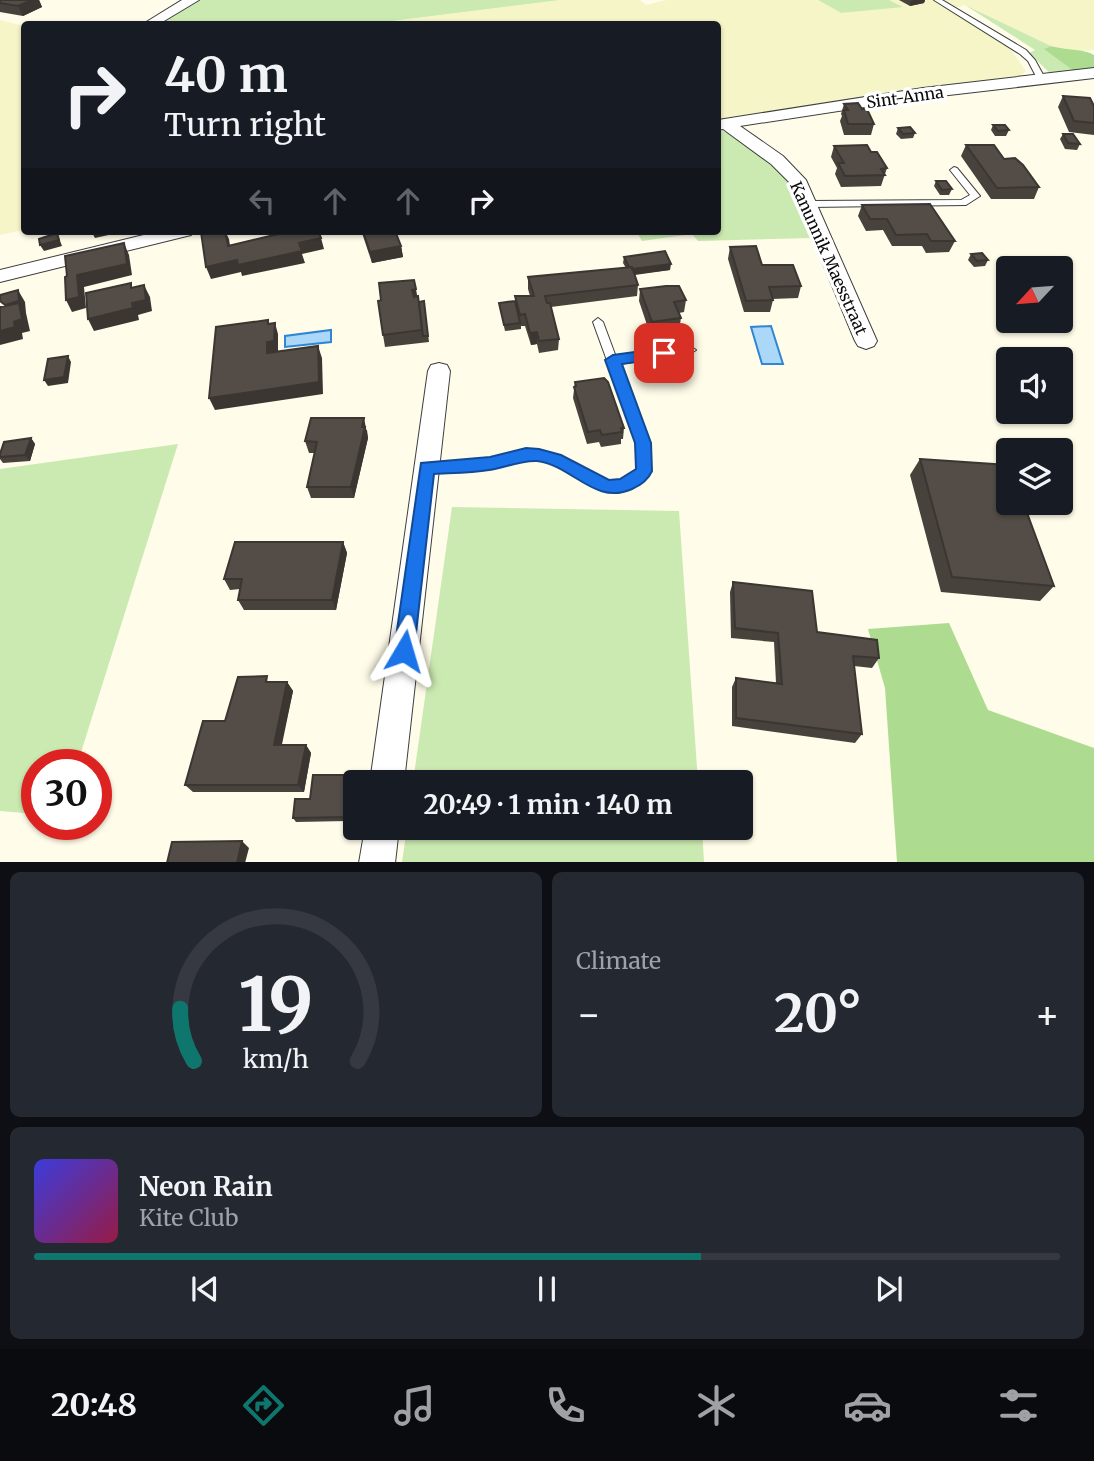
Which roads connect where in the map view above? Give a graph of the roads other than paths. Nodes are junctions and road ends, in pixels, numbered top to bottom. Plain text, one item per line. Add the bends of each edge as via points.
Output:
1 (192, 0) edge
2 (937, 0) edge
3 (155, 21) edge
4 (1094, 74) edge
5 (1042, 80) junction
6 (722, 125) edge
7 (954, 170) dead end
8 (809, 204) junction
9 (82, 235) edge
10 (167, 235) edge
11 (84, 255) junction
12 (0, 276) edge
13 (598, 322) dead end
14 (866, 341) dead end
15 (690, 349) dead end
16 (613, 360) junction
17 (439, 370) dead end
18 (427, 468) junction
19 (389, 770) edge
20 (380, 840) edge
21 (377, 862) edge

1 - 3 street
2 - 5 lane via 1023,52
4 - 5 street, Sint-Anna
5 - 6 street, Sint-Anna via 923,93
6 - 8 street, Kanunnik Maesstraat via 788,169
7 - 8 lane via 975,196 971,200
8 - 14 street, Kanunnik Maesstraat
9 - 11 street
10 - 11 street
11 - 12 street
13 - 16 lane
15 - 16 lane
16 - 18 lane via 643,443 644,471 637,479 607,487 539,455
17 - 18 street
18 - 19 street
20 - 21 street

